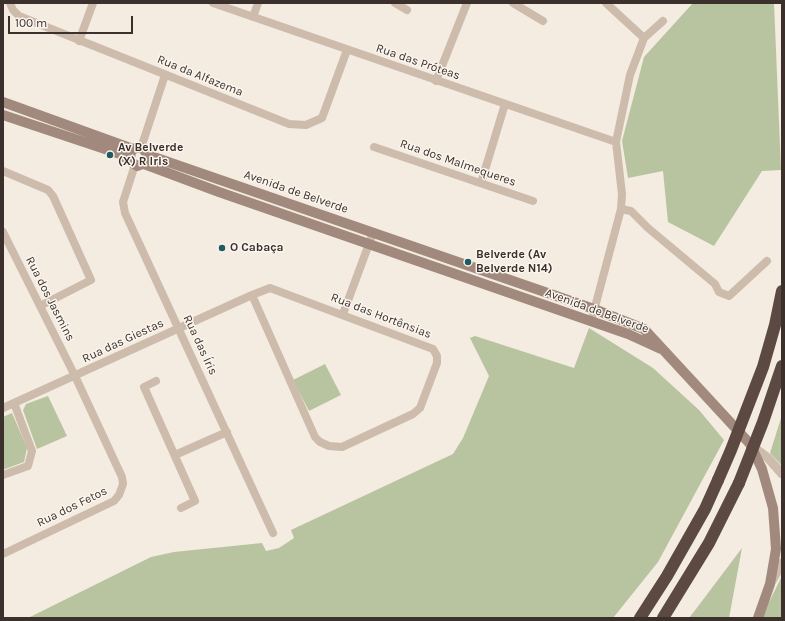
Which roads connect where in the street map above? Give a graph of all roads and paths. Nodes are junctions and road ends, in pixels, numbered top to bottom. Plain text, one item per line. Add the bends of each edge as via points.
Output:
1 (10, 3) edge
2 (93, 3) edge
3 (213, 3) edge
4 (258, 3) edge
5 (395, 3) edge
6 (467, 3) edge
7 (513, 3) edge
8 (606, 3) edge
9 (407, 10) dead end
10 (253, 17) junction
11 (543, 21) dead end
12 (663, 21) dead end
13 (644, 38) junction
14 (79, 41) junction
15 (347, 50) junction
16 (165, 75) junction
17 (436, 81) junction
18 (3, 102) edge
19 (505, 104) junction
20 (3, 115) edge
21 (616, 142) junction
22 (374, 146) dead end
23 (138, 157) junction
24 (3, 171) edge
25 (481, 183) junction
26 (533, 201) dead end
27 (621, 209) junction
28 (3, 232) edge
29 (373, 232) junction
30 (369, 243) junction
31 (766, 261) dead end
32 (782, 291) edge
33 (252, 295) junction
34 (40, 306) junction
35 (594, 309) junction
36 (343, 314) junction
37 (591, 322) junction
38 (178, 328) junction
39 (669, 354) junction
40 (782, 366) edge
41 (75, 376) junction
42 (156, 381) dead end
43 (14, 403) junction
44 (3, 408) edge
45 (227, 432) junction
46 (750, 444) junction
47 (175, 455) junction
48 (782, 474) edge
49 (3, 475) edge
50 (181, 508) dead end
51 (273, 533) dead end
52 (780, 538) edge
53 (3, 554) edge
54 (782, 563) edge
55 (770, 584) junction
56 (640, 618) edge
57 (663, 618) edge
58 (758, 618) edge

1 - 14 street, Rua da Alfazema via 19,16
2 - 14 street
3 - 10 street, Rua das Próteas
4 - 10 street
5 - 9 street
6 - 17 street
7 - 11 street
8 - 13 street
10 - 15 street, Rua das Próteas
12 - 13 street
13 - 21 street via 630,75
14 - 16 street, Rua da Alfazema
15 - 16 street, Rua da Alfazema via 322,118 306,125 289,124
15 - 17 street, Rua das Próteas
16 - 23 street, Rua das Íris
17 - 19 street, Rua das Próteas
18 - 23 main road, Avenida de Belverde
19 - 21 street, Rua das Próteas
19 - 25 street
20 - 23 main road, Avenida de Belverde via 120,154
21 - 27 street via 622,194
22 - 25 street, Rua dos Malmequeres
23 - 29 main road, Avenida de Belverde
23 - 30 main road, Avenida de Belverde via 219,192
23 - 38 street, Rua das Íris via 126,192 124,208
24 - 34 street via 48,190 53,196 91,280
25 - 26 street, Rua dos Malmequeres
27 - 31 street via 631,211 715,284 719,292 729,296
27 - 35 street
28 - 34 street, Rua dos Jasmins
29 - 30 street
29 - 35 main road, Avenida de Belverde
30 - 36 street
30 - 37 main road, Avenida de Belverde
32 - 56 highway, bridge via 763,367 732,450 705,509
33 - 36 street, Rua das Hortênsias via 273,289
33 - 36 street, Rua das Hortênsias via 315,437 326,445 339,447 418,411 437,363 435,352 430,347
33 - 38 street, Rua das Giestas
34 - 41 street, Rua dos Jasmins
35 - 37 street
35 - 39 main road, Avenida de Belverde via 644,329
37 - 39 main road, Avenida de Belverde via 628,334
38 - 41 street, Rua das Giestas
38 - 45 street, Rua das Íris
39 - 46 main road
40 - 57 highway, bridge via 739,483 708,544
41 - 43 street, Rua das Giestas
41 - 53 street, Rua dos Fetos via 122,477 121,492 114,501
42 - 47 street via 144,387
43 - 44 street, Rua das Giestas
43 - 49 street via 32,451 28,466
45 - 47 street
45 - 51 street, Rua das Íris
46 - 48 street via 768,458
46 - 52 main road via 767,485
47 - 50 street via 195,501
52 - 55 main road
54 - 55 street
55 - 58 main road

